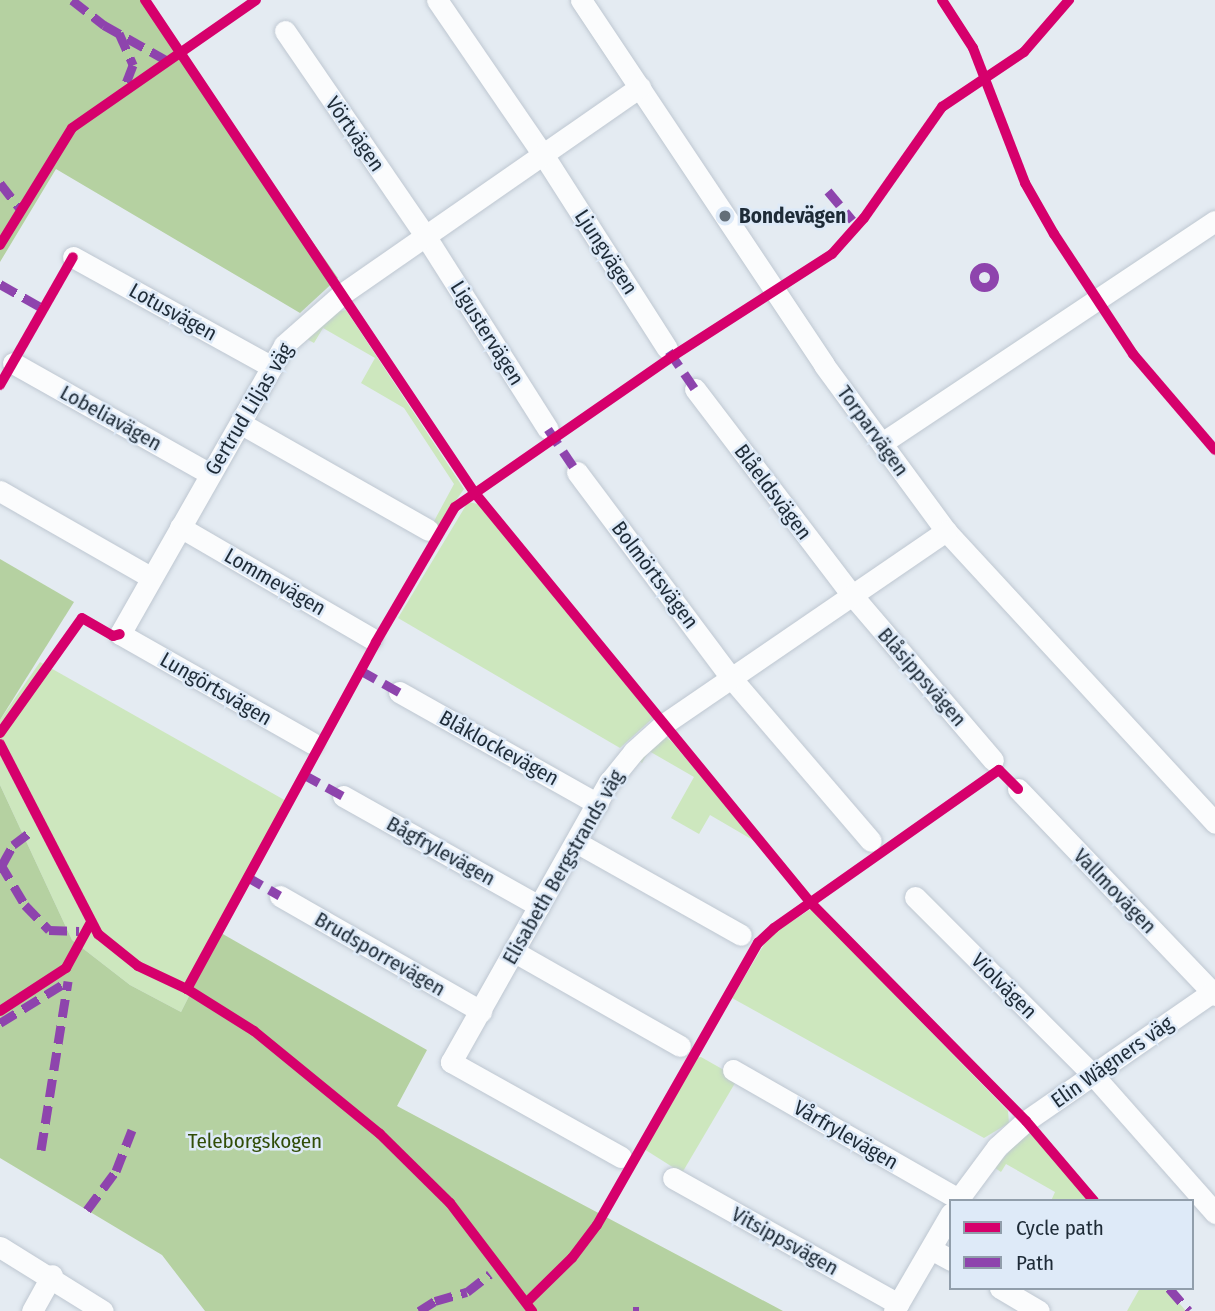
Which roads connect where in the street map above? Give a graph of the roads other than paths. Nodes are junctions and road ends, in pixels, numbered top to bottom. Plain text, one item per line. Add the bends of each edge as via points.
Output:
1 (437, 0) edge
2 (581, 0) edge
3 (285, 31) dead end
4 (640, 87) junction
5 (544, 156) junction
6 (1215, 221) edge
7 (426, 237) junction
8 (73, 257) dead end
9 (667, 348) dead end
10 (13, 363) dead end
11 (272, 368) junction
12 (695, 389) dead end
13 (240, 423) junction
14 (548, 429) dead end
15 (882, 443) junction
16 (577, 472) dead end
17 (210, 474) junction
18 (0, 491) edge
19 (180, 527) junction
20 (428, 530) dead end
21 (946, 531) junction
22 (150, 577) junction
23 (852, 595) junction
24 (120, 634) joint
25 (371, 638) dead end
26 (732, 679) junction
27 (400, 692) dead end
28 (312, 743) dead end
29 (993, 760) dead end
30 (1017, 789) dead end
31 (343, 796) dead end
32 (598, 804) junction
33 (1215, 823) edge
34 (871, 841) dead end
35 (576, 842) junction
36 (280, 896) dead end
37 (915, 897) dead end
38 (540, 906) junction
39 (741, 934) dead end
40 (513, 951) junction
41 (1214, 992) edge
42 (481, 1012) junction
43 (680, 1046) dead end
44 (733, 1070) dead end
45 (1094, 1076) junction
46 (621, 1157) dead end
47 (673, 1178) dead end
48 (959, 1199) edge
49 (949, 1200) edge
50 (1215, 1213) edge
51 (949, 1215) edge
52 (0, 1247) edge
53 (931, 1249) junction
54 (949, 1259) edge
55 (52, 1275) junction
56 (1003, 1290) edge
57 (896, 1307) edge
58 (32, 1311) edge
59 (103, 1311) edge
60 (1039, 1311) edge

1 - 5 street, Ljungvägen
2 - 4 street, Torparvägen
3 - 7 street, Vörtvägen
4 - 5 street, Gertrud Liljas väg
4 - 15 street, Torparvägen via 764,278
5 - 7 street, Gertrud Liljas väg
5 - 9 street, Ljungvägen
6 - 15 street
7 - 11 street, Gertrud Liljas väg via 310,319 284,345
7 - 14 street, Ligustervägen
8 - 11 street, Lotusvägen
10 - 17 street, Lobeliavägen
11 - 13 street, Gertrud Liljas väg
12 - 23 street, Blåeldsvägen
13 - 17 street, Gertrud Liljas väg
13 - 20 street
15 - 21 street, Torparvägen
16 - 26 street, Bolmörtsvägen
17 - 19 street, Gertrud Liljas väg
18 - 22 street
19 - 22 street, Gertrud Liljas väg
19 - 25 street, Lommevägen
21 - 23 street, Elisabeth Bergstrands väg
21 - 33 street, Torparvägen
22 - 24 street, Gertrud Liljas väg
23 - 26 street, Elisabeth Bergstrands väg
23 - 29 street, Blåsippsvägen
24 - 28 street, Lungörtsvägen
26 - 32 street, Elisabeth Bergstrands väg via 634,751
26 - 34 street, Bolmörtsvägen
27 - 32 street, Blåklockevägen
30 - 41 street, Vallmovägen
31 - 38 street, Bågfrylevägen
32 - 35 street, Elisabeth Bergstrands väg
35 - 38 street, Elisabeth Bergstrands väg
35 - 39 street
36 - 42 street, Brudsporrevägen
37 - 45 street, Violvägen
38 - 40 street, Elisabeth Bergstrands väg
40 - 42 street, Elisabeth Bergstrands väg
40 - 43 street
41 - 45 street, Elin Wägners väg
42 - 46 street, Elisabeth Bergstrands väg via 451,1062
44 - 49 street, Vårfrylevägen
45 - 48 street, Elin Wägners väg via 1026,1121 997,1147
45 - 50 street, Violvägen
47 - 57 street, Vitsippsvägen
51 - 53 street, Elin Wägners väg
52 - 55 street
53 - 54 street
53 - 57 street, Elin Wägners väg
55 - 58 street
55 - 59 street
56 - 60 street

